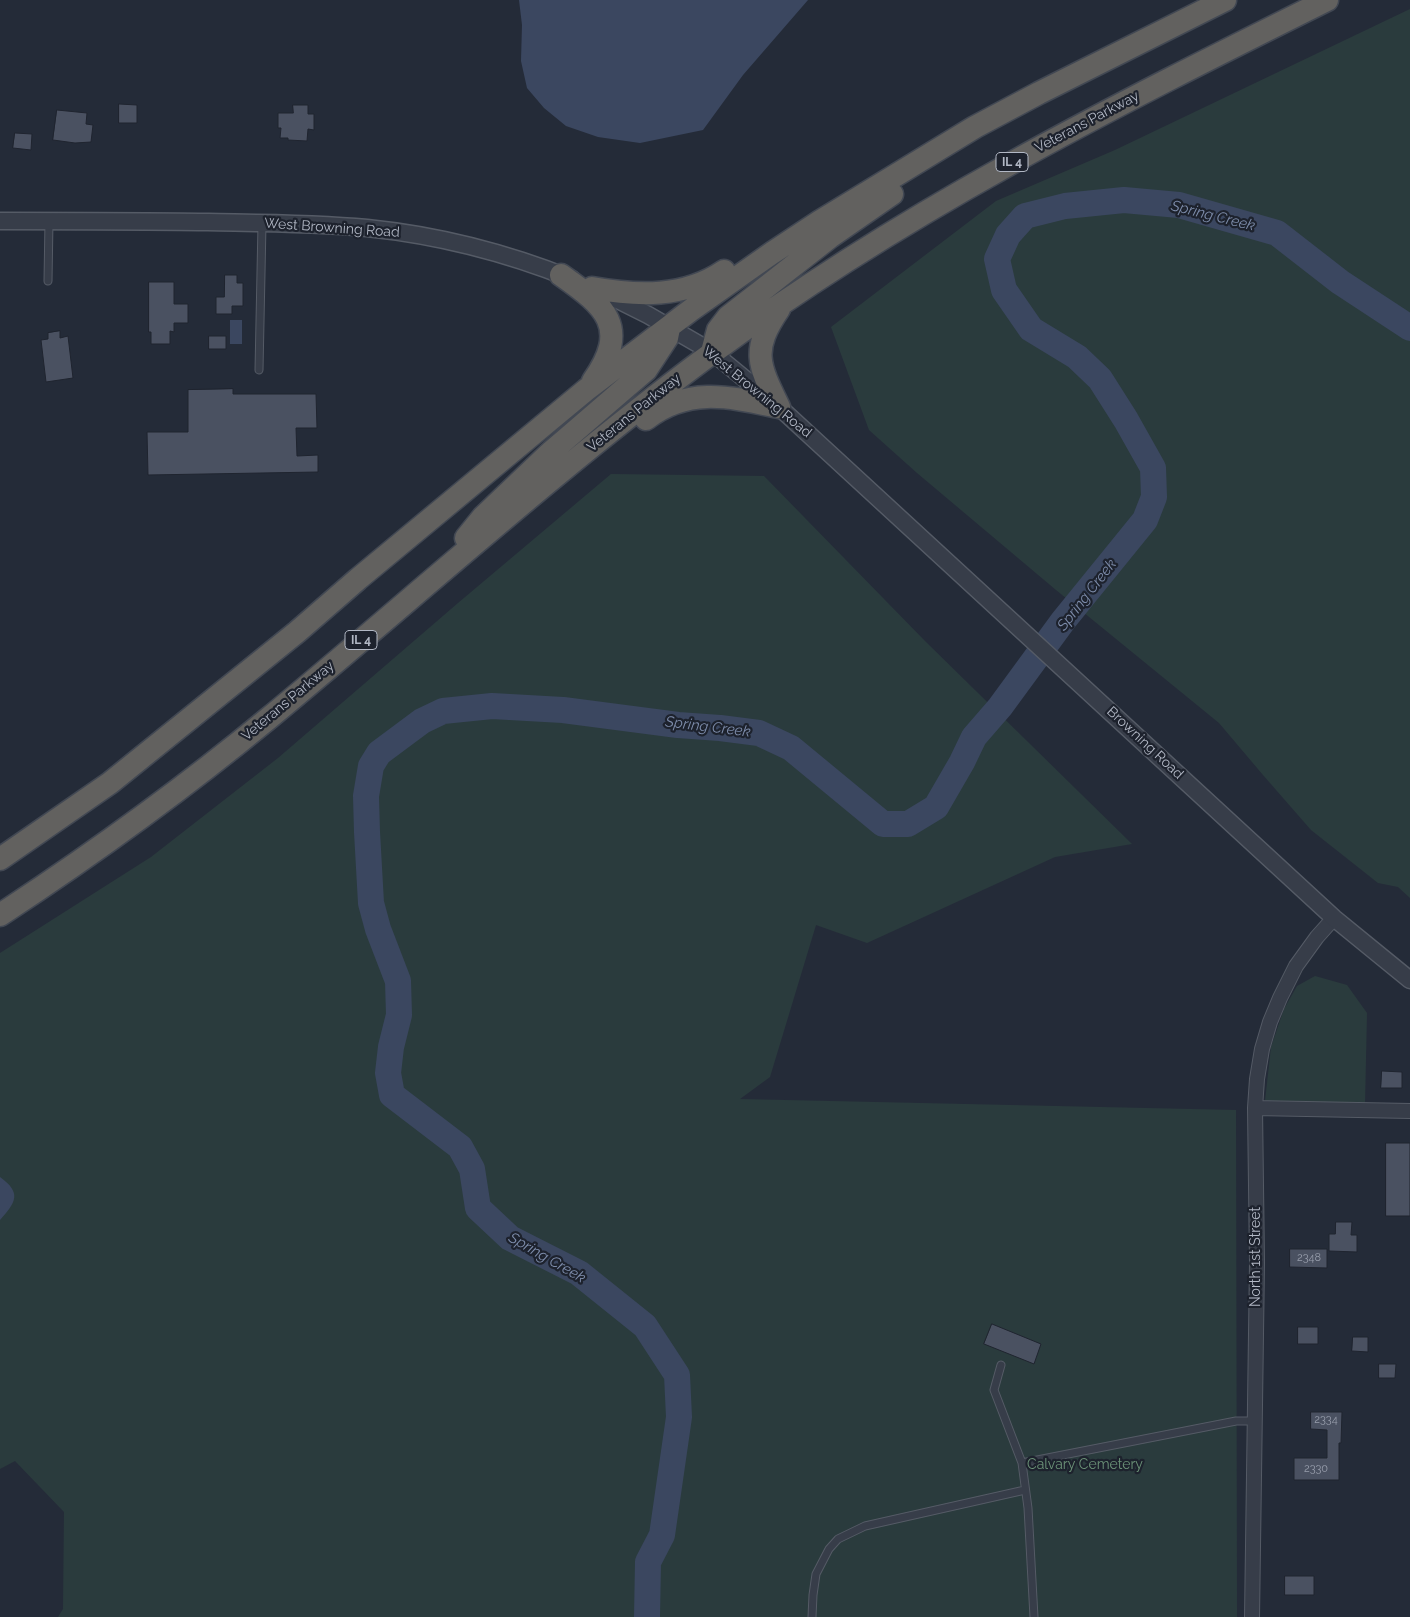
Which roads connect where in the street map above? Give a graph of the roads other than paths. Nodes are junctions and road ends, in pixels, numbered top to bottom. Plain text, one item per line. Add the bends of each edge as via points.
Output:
1 (1225, 0) edge
2 (1327, 0) edge
3 (1039, 93) junction
4 (859, 198) junction
5 (0, 221) edge
6 (49, 221) junction
7 (262, 223) junction
8 (561, 275) junction
9 (48, 281) dead end
10 (592, 288) junction
11 (783, 303) junction
12 (669, 327) junction
13 (712, 352) junction
14 (259, 370) dead end
15 (586, 390) junction
16 (779, 407) junction
17 (535, 494) junction
18 (883, 503) joint
19 (423, 588) junction
20 (0, 859) edge
21 (0, 915) edge
22 (1334, 918) junction
23 (1410, 980) edge
24 (1256, 1108) junction
25 (1410, 1111) edge
26 (1001, 1365) dead end
27 (1254, 1422) junction
28 (1022, 1463) junction
29 (1025, 1490) junction
30 (812, 1617) edge
31 (1034, 1617) edge
32 (1252, 1617) edge

1 - 3 highway
2 - 11 highway, Veterans Parkway / IL 4 via 1118,105 966,187 869,245
3 - 4 highway via 942,146
3 - 13 highway via 830,237 759,291 728,317 718,330
4 - 10 highway via 827,202 712,280 698,286 677,291 625,294
4 - 12 highway via 818,222
5 - 6 street, West Browning Road
6 - 7 street, West Browning Road
6 - 9 lane
7 - 8 street, West Browning Road via 343,226 404,233 514,258
7 - 14 lane
8 - 10 street, West Browning Road
8 - 15 highway via 602,308 610,328 606,357
10 - 12 street, West Browning Road
11 - 13 highway, Veterans Parkway / IL 4
11 - 16 highway via 769,324 760,348 762,370
12 - 13 street, West Browning Road
12 - 15 highway
12 - 19 highway via 668,338 646,370 552,451 483,517
13 - 16 street, West Browning Road
13 - 17 highway, Veterans Parkway / IL 4
15 - 20 highway via 206,707 110,783
16 - 17 highway via 719,396 670,404 649,416 562,486
16 - 18 street, West Browning Road
17 - 19 highway, Veterans Parkway / IL 4
18 - 22 street, Browning Road
19 - 21 highway, Veterans Parkway / IL 4 via 266,720 144,815
22 - 23 street, Browning Road
22 - 24 street, North 1st Street via 1296,966 1270,1022 1258,1072
24 - 25 street
24 - 27 street, North 1st Street
26 - 28 lane via 994,1390
27 - 28 lane via 1236,1421
27 - 32 street, North 1st Street
28 - 29 lane
29 - 30 lane via 866,1526 838,1539 829,1548 816,1574
29 - 31 lane

